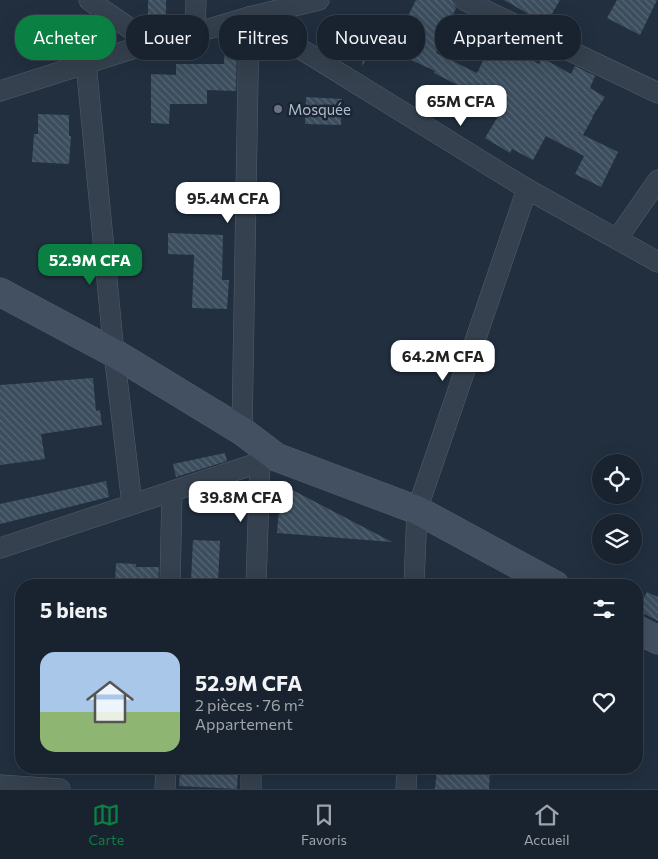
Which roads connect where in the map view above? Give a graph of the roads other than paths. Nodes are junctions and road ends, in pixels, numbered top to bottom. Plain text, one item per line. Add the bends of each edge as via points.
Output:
1 (88, 0) edge
2 (196, 0) edge
3 (319, 0) edge
4 (464, 0) edge
5 (196, 15) edge
6 (257, 15) edge
7 (126, 26) edge
8 (126, 51) edge
9 (307, 53) edge
10 (248, 60) edge
11 (86, 63) junction
12 (0, 91) edge
13 (658, 93) edge
14 (658, 180) edge
15 (527, 189) junction
16 (618, 239) junction
17 (658, 262) edge
18 (0, 292) edge
19 (114, 352) junction
20 (242, 431) junction
21 (268, 460) junction
22 (172, 492) junction
23 (132, 504) junction
24 (417, 510) junction
25 (0, 548) edge
26 (170, 579) edge
27 (257, 579) edge
28 (414, 579) edge
29 (545, 579) edge
30 (643, 632) edge
31 (658, 640) edge
32 (166, 774) edge
33 (251, 774) edge
34 (407, 774) edge
35 (0, 785) edge
36 (60, 789) edge
37 (165, 789) edge
38 (251, 789) edge
39 (406, 789) edge

1 - 7 street
2 - 5 street
3 - 6 street
4 - 13 street
8 - 11 street
9 - 15 street
10 - 20 street
11 - 12 street
11 - 19 street
14 - 16 street
15 - 16 street
15 - 24 street
16 - 17 street
18 - 19 street
19 - 20 street
19 - 23 street
20 - 21 street
21 - 22 street
21 - 24 street
21 - 27 street
22 - 23 street
22 - 26 street
23 - 25 street
24 - 28 street
24 - 29 street
30 - 31 street
32 - 37 street
33 - 38 street
34 - 39 street
35 - 36 street

